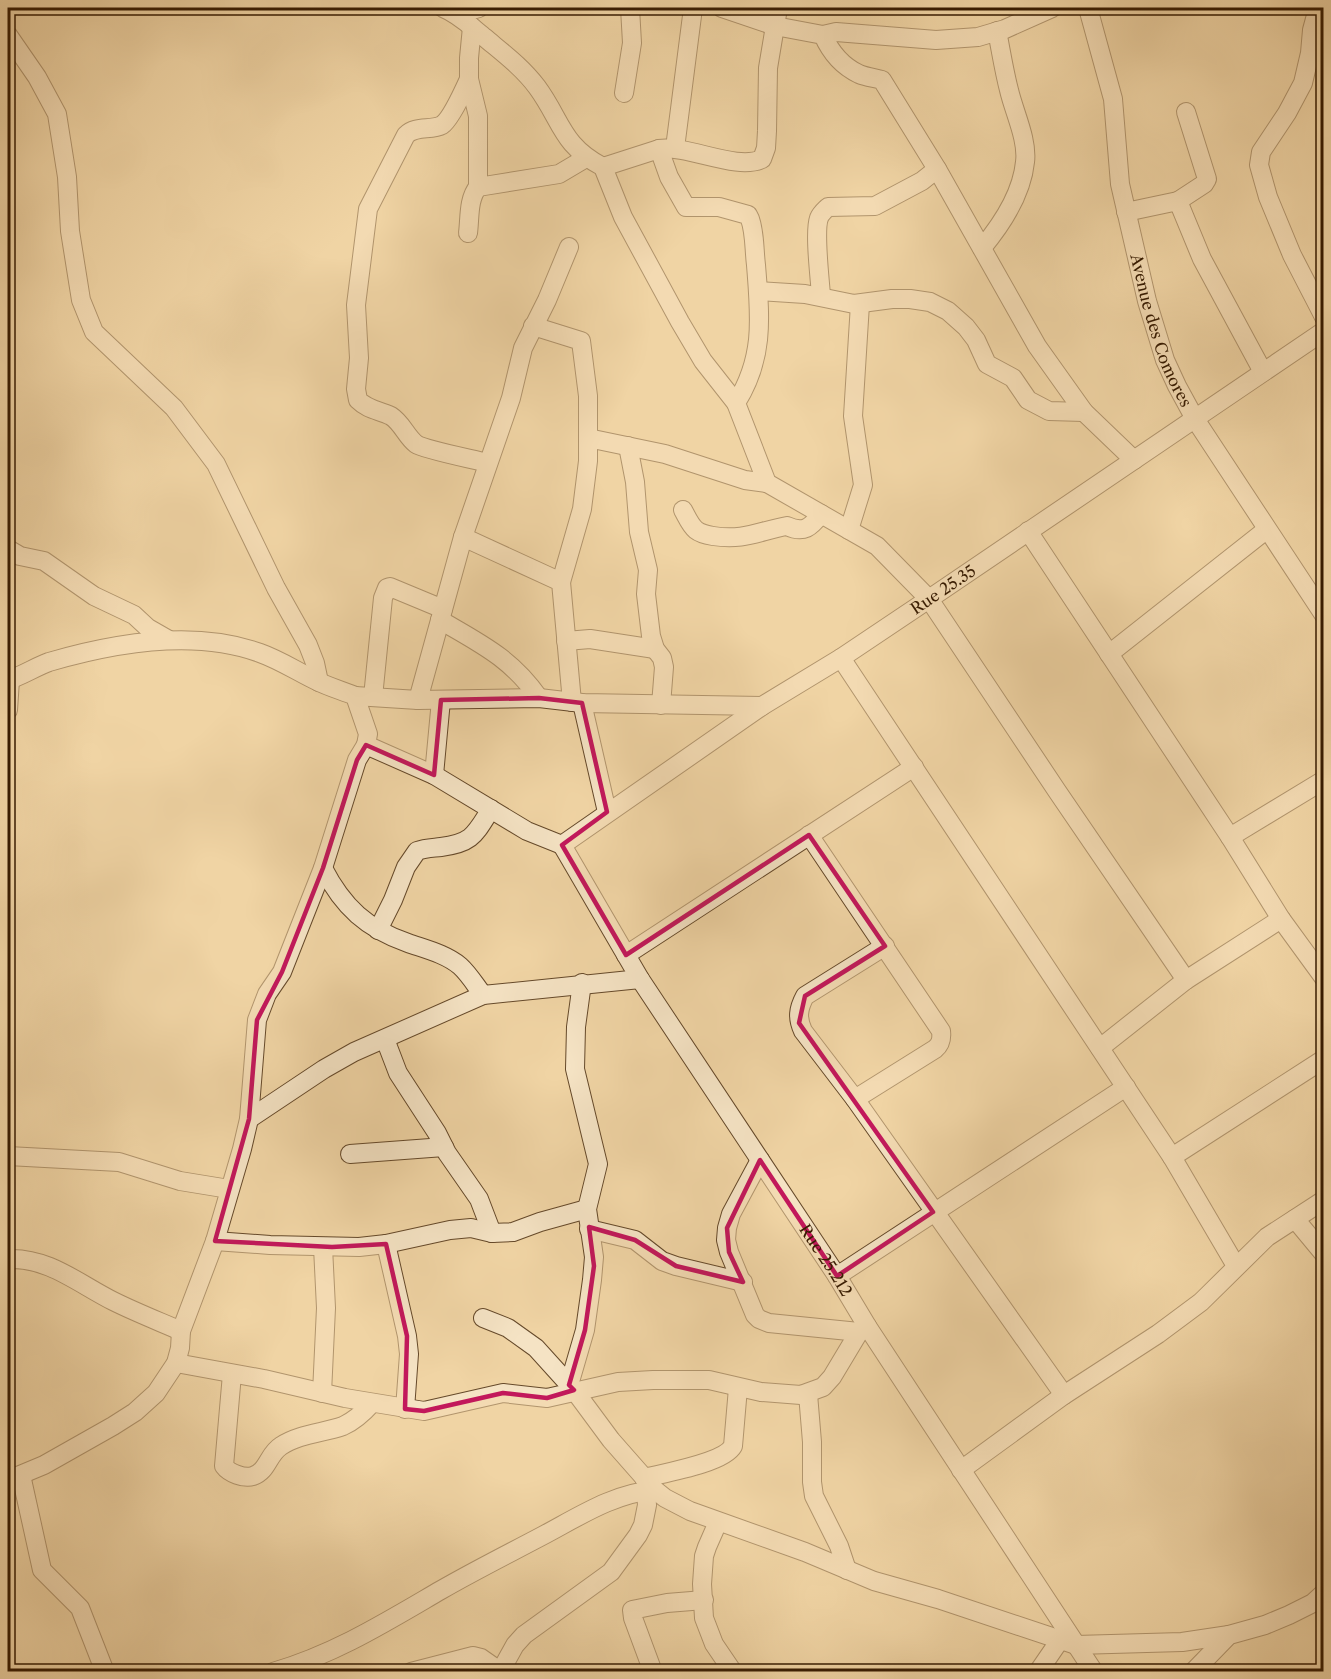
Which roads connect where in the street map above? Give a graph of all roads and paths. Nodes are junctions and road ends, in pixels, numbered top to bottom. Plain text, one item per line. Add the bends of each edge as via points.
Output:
1 (479, 8) edge
2 (630, 8) edge
3 (693, 8) edge
4 (722, 8) edge
5 (778, 8) edge
6 (1052, 8) edge
7 (1088, 8) edge
8 (1318, 8) edge
9 (450, 11) edge
10 (775, 26) junction
11 (472, 27) junction
12 (997, 31) junction
13 (8, 35) edge
14 (822, 35) junction
15 (470, 79) junction
16 (624, 93) dead end
17 (1186, 112) dead end
18 (667, 148) junction
19 (586, 158) junction
20 (603, 167) junction
21 (937, 169) junction
22 (478, 187) junction
23 (1178, 201) junction
24 (1126, 212) junction
25 (468, 233) dead end
26 (569, 247) dead end
27 (982, 248) junction
28 (758, 291) junction
29 (821, 296) junction
30 (860, 304) junction
31 (1323, 317) edge
32 (533, 326) junction
33 (1323, 331) edge
34 (1263, 372) junction
35 (736, 403) junction
36 (1083, 412) junction
37 (1195, 419) junction
38 (588, 438) junction
39 (628, 446) junction
40 (1134, 459) junction
41 (488, 463) junction
42 (767, 483) junction
43 (683, 510) dead end
44 (821, 514) junction
45 (849, 530) junction
46 (1266, 530) junction
47 (1028, 531) junction
48 (463, 537) junction
49 (8, 549) edge
50 (561, 582) junction
51 (1323, 582) edge
52 (1308, 593) junction
53 (929, 599) junction
54 (441, 614) junction
55 (1323, 615) edge
56 (169, 640) junction
57 (566, 641) junction
58 (655, 649) junction
59 (1109, 654) junction
60 (841, 658) junction
61 (9, 680) edge
62 (319, 682) junction
63 (364, 696) junction
64 (539, 698) junction
65 (418, 700) junction
66 (441, 700) junction
67 (577, 703) junction
68 (661, 705) junction
69 (762, 706) junction
70 (8, 710) edge
71 (366, 745) junction
72 (914, 767) junction
73 (434, 775) junction
74 (1323, 780) edge
75 (491, 809) junction
76 (607, 812) junction
77 (809, 835) junction
78 (1230, 837) junction
79 (562, 845) junction
80 (323, 868) junction
81 (1281, 919) junction
82 (378, 930) junction
83 (885, 946) junction
84 (626, 955) junction
85 (1320, 967) edge
86 (640, 979) junction
87 (1186, 980) junction
88 (582, 984) junction
89 (483, 995) junction
90 (385, 1039) junction
91 (1100, 1048) junction
92 (1323, 1059) edge
93 (1126, 1087) junction
94 (855, 1099) junction
95 (249, 1119) junction
96 (444, 1147) junction
97 (350, 1154) dead end
98 (8, 1156) edge
99 (1172, 1157) junction
100 (760, 1160) junction
101 (229, 1190) junction
102 (1323, 1200) edge
103 (588, 1209) junction
104 (933, 1212) junction
105 (1294, 1219) junction
106 (590, 1229) junction
107 (492, 1233) junction
108 (215, 1240) junction
109 (386, 1245) junction
110 (323, 1247) junction
111 (1323, 1254) edge
112 (8, 1258) edge
113 (1236, 1266) junction
114 (837, 1276) junction
115 (742, 1282) junction
116 (483, 1317) dead end
117 (863, 1329) junction
118 (181, 1331) junction
119 (176, 1363) junction
120 (232, 1374) junction
121 (572, 1388) junction
122 (738, 1388) junction
123 (322, 1393) junction
124 (808, 1394) junction
125 (1064, 1395) junction
126 (372, 1403) junction
127 (405, 1409) junction
128 (961, 1470) junction
129 (14, 1478) edge
130 (649, 1486) junction
131 (718, 1522) junction
132 (847, 1570) junction
133 (704, 1600) junction
134 (1320, 1604) edge
135 (1229, 1635) junction
136 (1068, 1643) junction
137 (105, 1671) edge
138 (273, 1671) edge
139 (411, 1671) edge
140 (500, 1671) edge
141 (653, 1671) edge
142 (733, 1671) edge
143 (1038, 1671) edge
144 (1094, 1671) edge
145 (1192, 1671) edge

1 - 9 street
2 - 16 street via 632,43
3 - 18 street
4 - 10 street
5 - 10 street
6 - 12 street
7 - 24 street, Avenue des Comores via 1113,99
8 - 31 street via 1303,83 1261,152 1259,165 1292,255
9 - 11 street
10 - 14 street
10 - 18 street via 762,159 725,159
11 - 15 street
11 - 19 street via 519,66 538,89 562,131
12 - 14 street via 978,37 936,39 836,32
12 - 27 street via 1024,141 1025,163 1013,200
13 - 62 street via 57,114 81,300 94,332 174,408 216,464 308,645
14 - 21 street via 843,63 858,74 882,80
15 - 22 street via 478,116
15 - 41 street via 445,123 406,135 368,209 356,305 356,388 363,405 390,416 415,443
17 - 23 street via 1207,178
18 - 20 street
18 - 28 street via 669,177 686,207 720,207 748,214
19 - 20 street
19 - 22 street via 559,174
20 - 35 street via 623,217 680,322 703,361
21 - 27 street
21 - 29 street via 875,206 828,207 823,211 818,231
22 - 25 street via 471,201
23 - 24 street
23 - 34 street via 1202,259
24 - 37 street, Avenue des Comores via 1156,335
26 - 32 street
27 - 36 street via 1036,346
28 - 29 street
28 - 35 street via 754,365
29 - 30 street
30 - 36 street via 910,298 930,302 966,327 987,364 1013,378 1028,400 1049,411
30 - 45 street via 853,416 863,485
32 - 38 street via 581,341 588,396
32 - 41 street
33 - 34 street, Rue 25.35
34 - 37 street, Rue 25.35
35 - 42 street
36 - 40 street
37 - 40 street, Rue 25.35
37 - 46 street, Avenue des Comores
38 - 39 street
38 - 50 street via 586,491
39 - 42 street
39 - 58 street via 648,570 646,594
40 - 47 street, Rue 25.35
41 - 48 street
42 - 44 street
43 - 44 street via 696,530 731,538 787,526 804,530
44 - 45 street
45 - 53 street via 877,546
46 - 52 street, Avenue des Comores
46 - 59 street
47 - 53 street, Rue 25.35
47 - 59 street
48 - 50 street
48 - 54 street
49 - 56 street via 44,561
50 - 57 street
51 - 52 street
52 - 55 street, Avenue des Comores
53 - 60 street, Rue 25.35
53 - 87 street
54 - 63 street via 390,586 387,588
54 - 64 street via 518,671
54 - 65 street
56 - 61 street via 77,655
56 - 62 street via 232,644 262,653
57 - 58 street via 590,639
57 - 67 street
58 - 68 street via 664,667
59 - 78 street
60 - 69 street, Rue 25.35
60 - 72 street
61 - 70 street
62 - 63 street
63 - 65 street
63 - 71 street
64 - 66 street
64 - 67 street
65 - 66 street
66 - 73 street
67 - 68 street
67 - 76 street
68 - 69 street
69 - 76 street, Rue 25.35
71 - 73 street
71 - 80 street via 357,760
72 - 77 street
72 - 91 street
73 - 75 street
74 - 78 street
75 - 79 street via 527,831
75 - 82 street via 468,840 417,851
76 - 79 street, Rue 25.35
77 - 83 street
77 - 84 street
78 - 81 street
79 - 84 street, Rue 25.212
80 - 82 street via 342,900
80 - 95 street via 282,972 259,1014
81 - 85 street
81 - 87 street
82 - 89 street via 460,966
83 - 94 street via 942,1038 935,1049
83 - 94 street via 805,996 799,1010 803,1031
84 - 86 street, Rue 25.212
86 - 88 street
86 - 100 street, Rue 25.212
87 - 91 street
88 - 89 street
88 - 103 street via 575,1069 598,1164
89 - 90 street
90 - 95 street via 324,1069
90 - 96 street via 398,1074
91 - 93 street
92 - 99 street
93 - 99 street
93 - 104 street
94 - 104 street
95 - 101 street
96 - 97 street
96 - 107 street via 479,1199
98 - 101 street via 119,1162 180,1181
99 - 113 street
100 - 114 street, Rue 25.212
100 - 115 street via 727,1228 729,1252
101 - 108 street
102 - 105 street
103 - 106 street
103 - 107 street via 513,1232
104 - 114 street
104 - 125 street
105 - 111 street
105 - 113 street via 1267,1237
106 - 115 street via 635,1240 662,1261 676,1266
106 - 121 street via 593,1273
107 - 109 street via 471,1228 450,1230
108 - 110 street
108 - 118 street
109 - 110 street
109 - 127 street via 407,1336
110 - 123 street via 326,1308
112 - 118 street via 26,1259 61,1271 112,1300
113 - 125 street via 1201,1302
114 - 117 street, Rue 25.212
115 - 117 street via 759,1319 769,1323
116 - 121 street via 508,1328 536,1348
117 - 124 street via 832,1377
117 - 128 street, Rue 25.212
118 - 119 street
119 - 120 street
119 - 129 street via 156,1393 135,1412
120 - 123 street
120 - 126 street via 223,1458 227,1470 240,1475 256,1475 281,1445 343,1426
121 - 122 street via 690,1380 709,1380
121 - 127 street via 563,1395 547,1398 503,1393 433,1410
121 - 130 street
122 - 124 street via 783,1395
122 - 130 street via 731,1451 678,1470
123 - 126 street
124 - 132 street via 814,1496
125 - 128 street
126 - 127 street
128 - 136 street, Rue 25.212
129 - 137 street via 42,1570 80,1608
130 - 131 street via 681,1507
130 - 138 street via 598,1507 443,1588 370,1632 309,1660
130 - 140 street via 643,1525 611,1572 524,1635
131 - 132 street
131 - 133 street via 704,1556
132 - 136 street
133 - 141 street via 632,1610
133 - 142 street via 709,1633
134 - 135 street
135 - 136 street via 1182,1642
135 - 145 street
136 - 143 street
136 - 144 street, Rue 25.212
139 - 140 street via 473,1656

